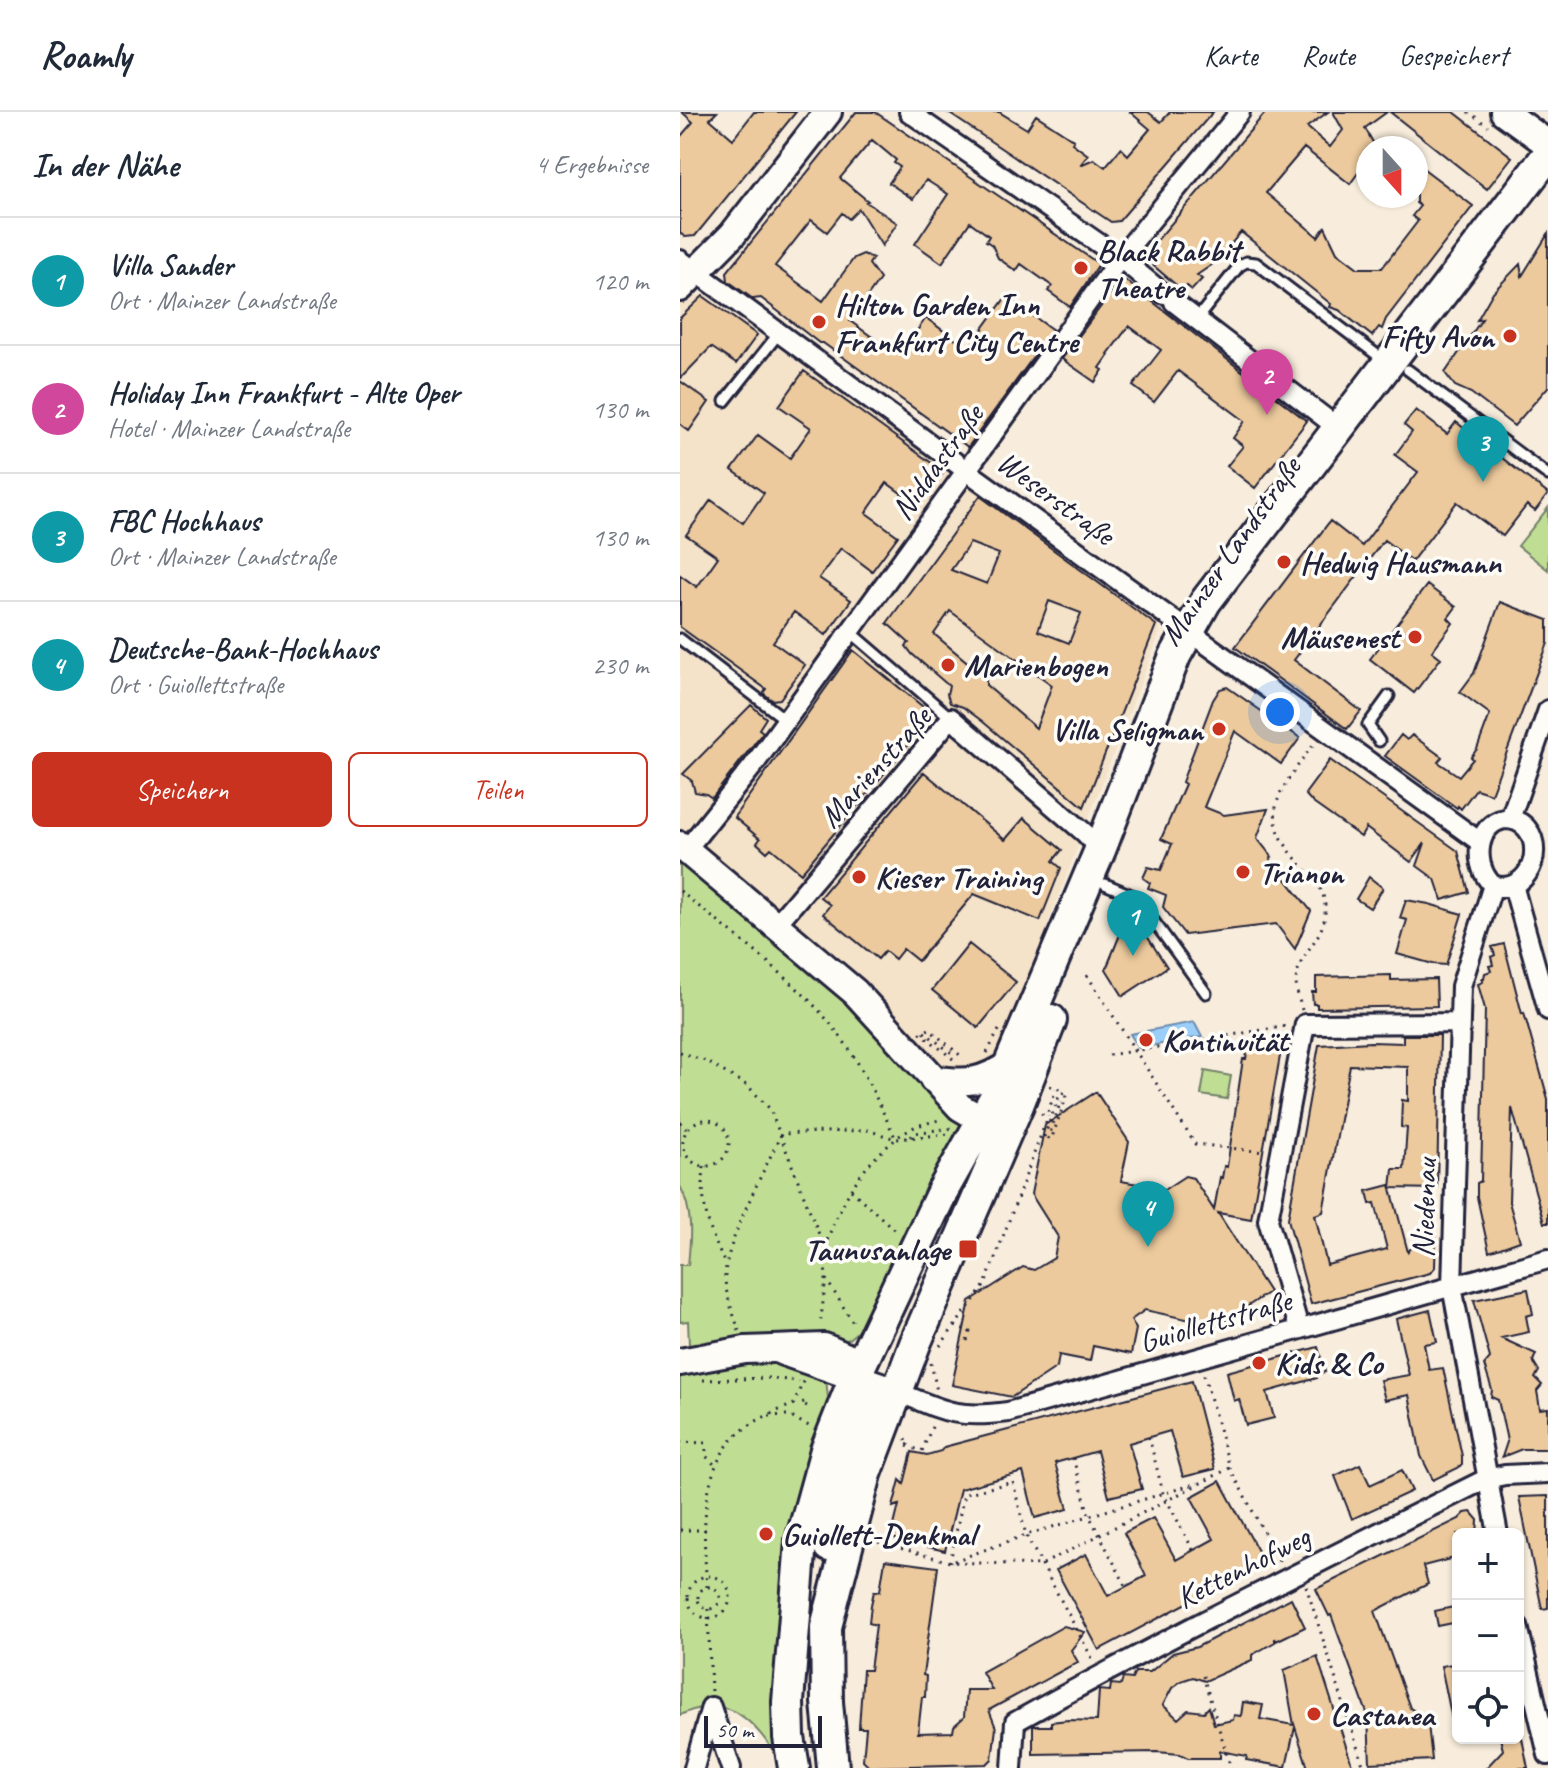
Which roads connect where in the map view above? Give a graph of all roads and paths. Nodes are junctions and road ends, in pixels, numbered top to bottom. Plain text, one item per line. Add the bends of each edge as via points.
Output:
1 (828, 112) edge
2 (909, 112) edge
3 (1240, 112) edge
4 (1504, 112) edge
5 (1548, 144) edge
6 (1548, 155) edge
7 (1548, 189) edge
8 (1120, 258) junction
9 (685, 273) edge
10 (1196, 320) junction
11 (779, 333) junction
12 (1398, 367) junction
13 (725, 401) dead end
14 (1338, 428) junction
15 (967, 471) junction
16 (1548, 475) edge
17 (851, 632) junction
18 (1197, 636) junction
19 (680, 639) edge
20 (1389, 696) dead end
21 (1548, 710) edge
22 (951, 718) junction
23 (786, 720) junction
24 (1324, 729) junction
25 (1379, 741) dead end
26 (1510, 819) junction
27 (1539, 831) edge
28 (1480, 842) junction
29 (683, 847) edge
30 (1100, 850) junction
31 (1105, 884) junction
32 (1493, 885) junction
33 (1513, 885) junction
34 (680, 891) edge
35 (775, 926) junction
36 (1087, 975) dead end
37 (1206, 993) dead end
38 (1548, 1010) edge
39 (1459, 1023) junction
40 (1305, 1024) junction
41 (998, 1027) dead end
42 (927, 1032) dead end
43 (1137, 1051) junction
44 (680, 1052) edge
45 (953, 1054) dead end
46 (1109, 1055) dead end
47 (961, 1056) dead end
48 (999, 1057) junction
49 (956, 1062) dead end
50 (933, 1079) junction
51 (1052, 1087) dead end
52 (1061, 1101) dead end
53 (1040, 1112) junction
54 (948, 1117) dead end
55 (680, 1122) edge
56 (982, 1128) junction
57 (686, 1129) junction
58 (781, 1134) junction
59 (943, 1134) dead end
60 (911, 1137) junction
61 (896, 1139) junction
62 (1048, 1139) junction
63 (1280, 1154) junction
64 (704, 1166) junction
65 (851, 1190) junction
66 (824, 1247) junction
67 (916, 1247) junction
68 (1548, 1259) edge
69 (726, 1266) junction
70 (826, 1279) junction
71 (1452, 1286) junction
72 (889, 1305) junction
73 (854, 1324) dead end
74 (955, 1326) junction
75 (1299, 1328) junction
76 (970, 1332) junction
77 (972, 1338) dead end
78 (967, 1341) dead end
79 (745, 1350) junction
80 (938, 1350) dead end
81 (1197, 1357) junction
82 (812, 1361) junction
83 (686, 1372) edge
84 (883, 1374) junction
85 (794, 1404) junction
86 (807, 1404) dead end
87 (938, 1408) junction
88 (762, 1417) junction
89 (831, 1422) junction
90 (1149, 1437) dead end
91 (906, 1439) dead end
92 (912, 1441) dead end
93 (680, 1442) edge
94 (907, 1446) junction
95 (1073, 1458) dead end
96 (715, 1465) junction
97 (1230, 1468) junction
98 (1548, 1473) edge
99 (1486, 1479) junction
100 (1207, 1480) junction
101 (1163, 1493) junction
102 (1166, 1501) junction
103 (1089, 1515) junction
104 (1497, 1528) edge
105 (680, 1530) edge
106 (707, 1530) junction
107 (1026, 1535) junction
108 (1099, 1535) junction
109 (878, 1542) dead end
110 (1193, 1550) dead end
111 (950, 1562) junction
112 (1041, 1565) junction
113 (1293, 1574) junction
114 (706, 1576) junction
115 (1126, 1586) dead end
116 (707, 1587) junction
117 (708, 1609) junction
118 (709, 1619) junction
119 (1524, 1652) edge
120 (1101, 1674) junction
121 (1203, 1676) dead end
122 (711, 1707) junction
123 (1548, 1755) edge
124 (694, 1768) edge
125 (731, 1768) edge
126 (786, 1768) edge
127 (833, 1768) edge
128 (1012, 1768) edge
129 (1231, 1768) edge
130 (1364, 1768) edge

1 - 9 main road via 733,234
2 - 8 street
3 - 8 street, Niddastraße
4 - 5 main road
6 - 12 main road, Mainzer Landstraße
7 - 12 main road, Mainzer Landstraße
8 - 10 street
8 - 15 street, Niddastraße
9 - 11 street, Weserstraße
10 - 12 lane via 1239,266 1256,263
10 - 14 street
11 - 13 lane
11 - 15 street, Weserstraße
12 - 14 main road, Mainzer Landstraße
12 - 16 lane
12 - 18 main road, Mainzer Landstraße via 1235,595
14 - 18 main road, Mainzer Landstraße via 1206,601
15 - 17 street, Niddastraße
15 - 18 street, Weserstraße
17 - 22 lane
17 - 23 street, Niddastraße
18 - 24 street, Weserstraße
18 - 30 main road, Mainzer Landstraße via 1175,656
18 - 31 main road, Mainzer Landstraße
19 - 23 lane
20 - 25 lane via 1368,725
21 - 26 street
22 - 30 street, Marienstraße
22 - 35 street, Marienstraße
23 - 29 street, Niddastraße
24 - 28 street, Weserstraße
24 - 40 path via 1284,786 1274,817 1287,848 1324,894 1321,929 1296,975
26 - 27 street
26 - 28 street via 1492,825
27 - 33 street via 1531,868
28 - 32 street via 1481,861
29 - 35 main road
30 - 48 main road, Mainzer Landstraße
31 - 37 lane via 1136,897
31 - 53 main road, Mainzer Landstraße
32 - 33 street
32 - 39 street, Niedenau via 1461,986
33 - 38 street
34 - 61 path via 832,1026 863,1070
35 - 50 main road via 855,992
36 - 43 path
39 - 40 street
39 - 71 street, Niedenau
40 - 43 path
40 - 63 street
41 - 48 path
42 - 45 path
43 - 46 path
43 - 63 path via 1195,1144
44 - 58 path via 748,1086 770,1109
47 - 49 path via 929,1029 921,1033
48 - 50 main road via 989,1078 959,1083
48 - 56 main road, Mainzer Landstraße via 997,1094
50 - 56 main road
51 - 53 path via 1056,1089
52 - 62 path
53 - 56 main road, Mainzer Landstraße
53 - 74 path via 985,1285
54 - 61 path via 916,1126
55 - 57 path
56 - 60 path
56 - 67 main road
56 - 84 main road via 982,1186
57 - 64 path via 682,1148
57 - 64 path via 710,1119 729,1138 727,1152 714,1165
58 - 61 path via 867,1130
58 - 66 path
58 - 69 path
59 - 60 path
60 - 61 path
61 - 65 path via 865,1166
62 - 62 path via 1059,1096 1065,1091 1066,1098
63 - 75 street via 1268,1220
64 - 69 path via 705,1217
65 - 66 path
65 - 67 path
66 - 70 path
67 - 72 main road
68 - 71 street, Guiollettstraße
69 - 79 path
70 - 73 path
70 - 82 path
71 - 75 street, Guiollettstraße
71 - 99 street, Niedenau
72 - 82 main road via 868,1327
72 - 84 main road
74 - 76 path
74 - 80 path
75 - 81 street, Guiollettstraße
76 - 77 path
76 - 78 path
79 - 82 main road via 772,1348
79 - 83 main road
81 - 87 street, Guiollettstraße via 1008,1412 980,1416
81 - 97 path
82 - 83 path via 768,1378
82 - 84 main road via 849,1358
82 - 85 path
82 - 89 main road via 833,1390
84 - 87 street, Guiollettstraße
84 - 87 path
84 - 89 main road
84 - 127 main road via 837,1499 824,1576
85 - 86 path
85 - 88 path
87 - 94 path via 922,1451
88 - 89 path
88 - 96 path via 732,1439
89 - 126 main road via 801,1541
90 - 101 path
91 - 94 path
92 - 94 path
93 - 96 path via 706,1443 706,1456
95 - 103 path
96 - 106 path
97 - 100 path
97 - 113 path
98 - 99 street, Kettenhofweg
99 - 104 street, Niedenau
99 - 113 street, Kettenhofweg
100 - 101 path
100 - 102 path
101 - 102 path
101 - 103 path
102 - 108 path
102 - 110 path
103 - 107 path
103 - 108 path
105 - 106 path
106 - 114 path
107 - 111 path
107 - 111 path via 1013,1482 964,1494
107 - 112 path
108 - 112 path
108 - 115 path
109 - 111 path
111 - 112 path
112 - 120 path
113 - 120 street, Kettenhofweg
113 - 130 path
114 - 116 path
114 - 118 path via 695,1582 688,1596 695,1614
114 - 118 path via 724,1582 730,1595 726,1610
116 - 117 path via 698,1597
116 - 117 path via 718,1591 720,1598
117 - 118 path
118 - 122 path
119 - 123 street
120 - 128 street, Kettenhofweg via 1015,1722
121 - 129 path
122 - 124 street
122 - 125 street

